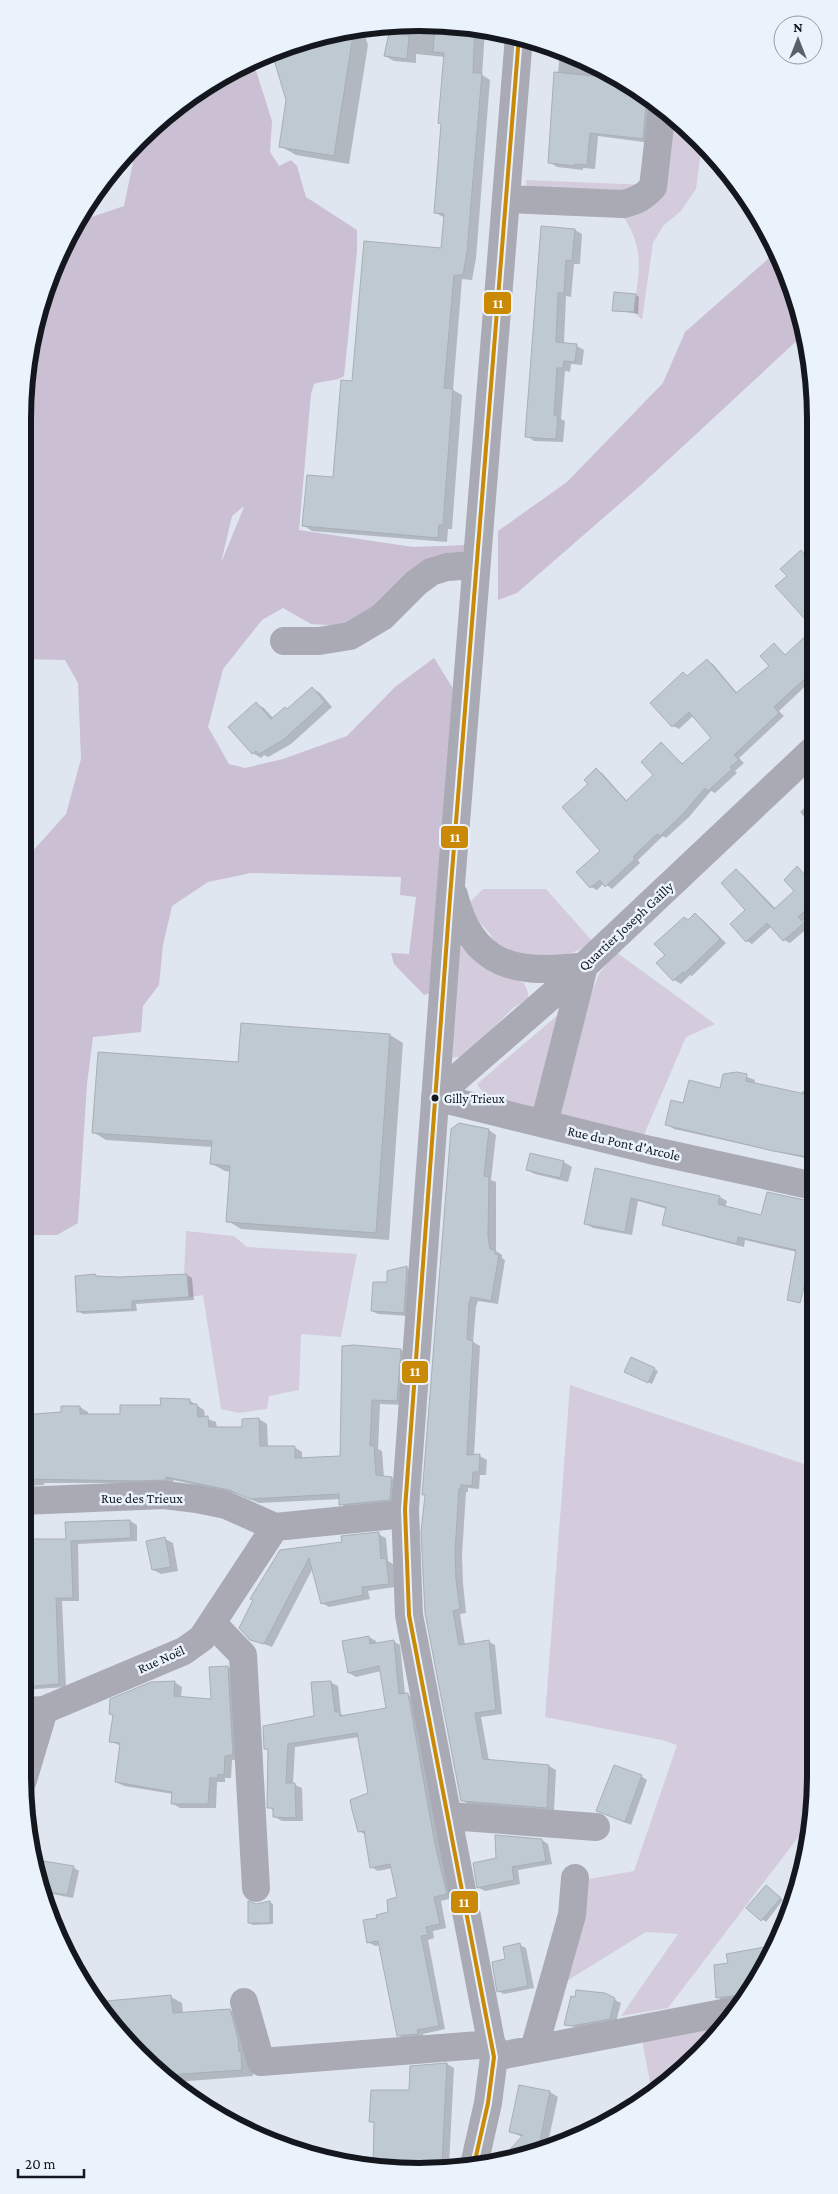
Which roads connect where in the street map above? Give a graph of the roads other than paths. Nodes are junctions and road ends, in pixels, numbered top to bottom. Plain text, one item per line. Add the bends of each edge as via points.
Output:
1 (518, 44) edge
2 (661, 116) edge
3 (506, 199) junction
4 (476, 565) junction
5 (284, 641) dead end
6 (807, 756) edge
7 (451, 882) junction
8 (584, 966) junction
9 (435, 1097) junction
10 (544, 1124) junction
11 (807, 1184) edge
12 (31, 1501) edge
13 (405, 1514) junction
14 (275, 1526) junction
15 (213, 1624) junction
16 (33, 1710) edge
17 (31, 1724) edge
18 (449, 1816) junction
19 (596, 1827) dead end
20 (575, 1878) dead end
21 (256, 1888) dead end
22 (244, 2002) dead end
23 (726, 2012) edge
24 (534, 2049) junction
25 (493, 2051) junction
26 (476, 2158) edge

1 - 3 street
2 - 3 street via 653,187 635,201 623,204
3 - 4 street
4 - 5 street via 446,567 431,572 382,617 350,636 319,641
4 - 7 street
6 - 8 street, Quartier Joseph Gailly
7 - 8 street via 459,913 471,936 489,955 510,966 531,970
7 - 9 street
8 - 9 street, Quartier Joseph Gailly
8 - 10 street
9 - 10 street, Rue du Pont d'Arcole
9 - 13 street
10 - 11 street, Rue du Pont d'Arcole
12 - 14 street, Rue des Trieux via 164,1495 226,1505
13 - 14 street, Rue des Trieux
13 - 18 street via 408,1611
14 - 15 street, Rue Noël
15 - 16 street, Rue Noël via 202,1638 184,1651
15 - 21 street via 243,1655
16 - 17 street
18 - 19 street
18 - 25 street
20 - 24 street via 572,1915
22 - 25 street via 261,2062
23 - 24 street
24 - 25 street
25 - 26 street via 488,2103

